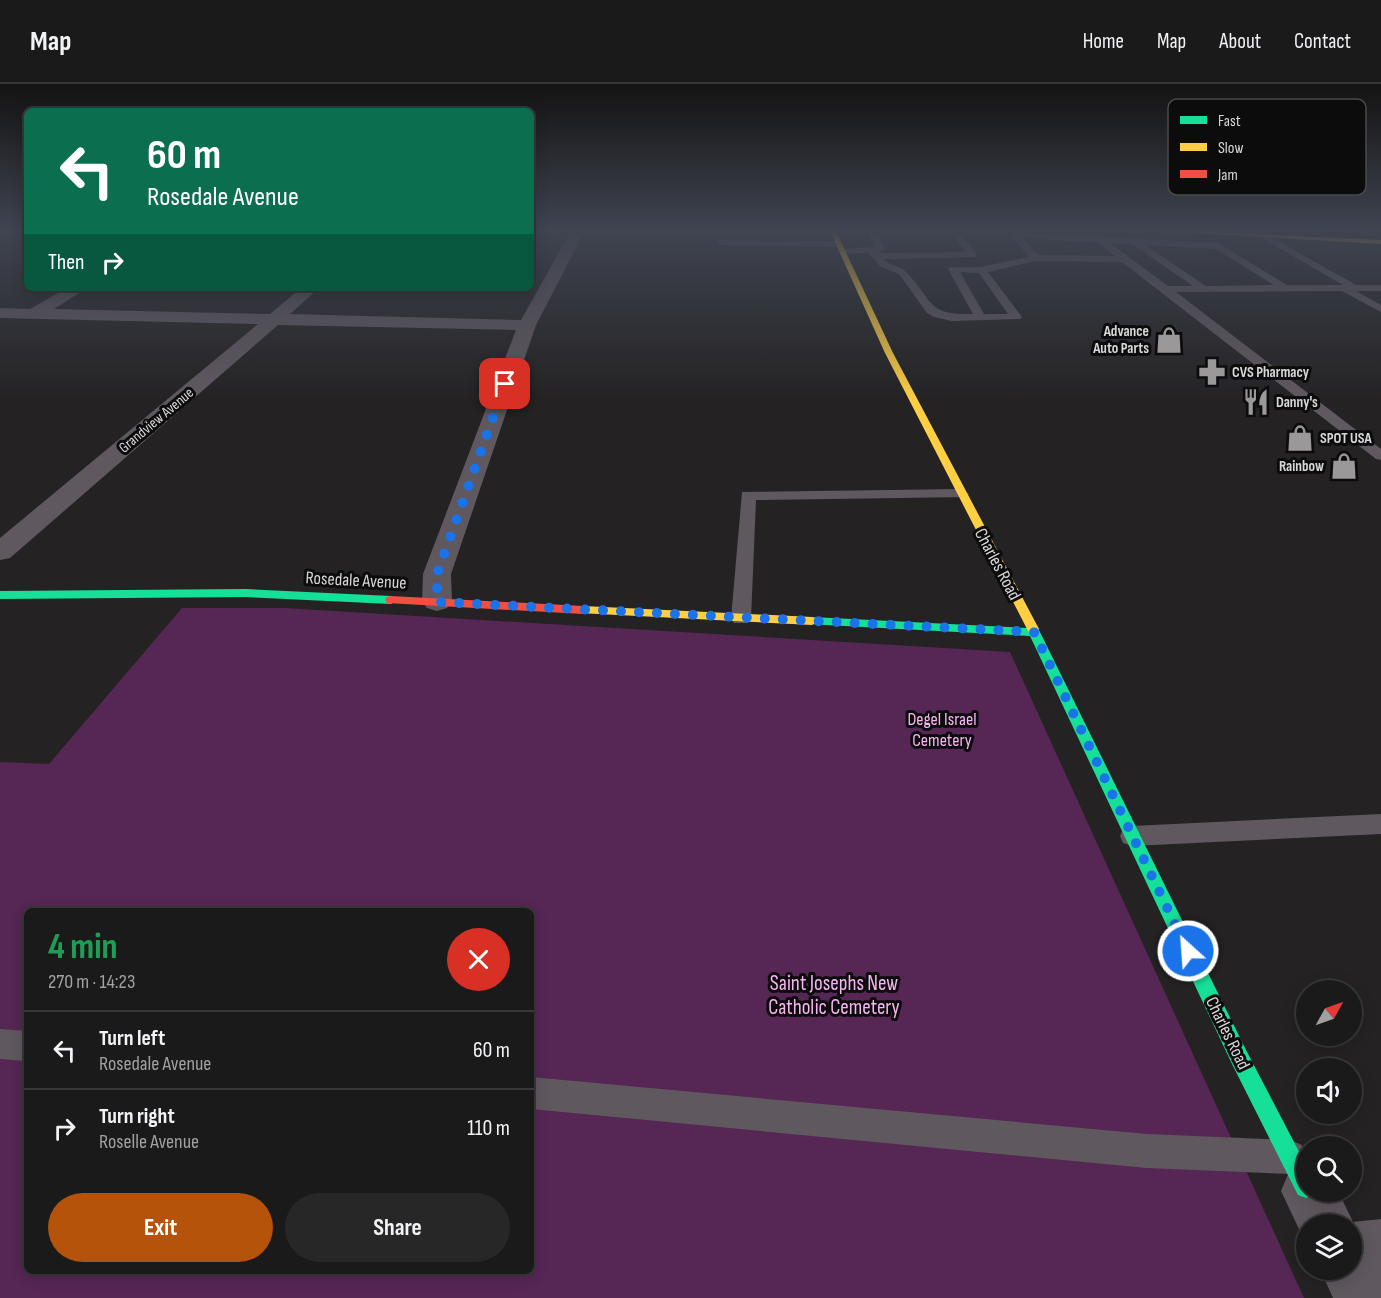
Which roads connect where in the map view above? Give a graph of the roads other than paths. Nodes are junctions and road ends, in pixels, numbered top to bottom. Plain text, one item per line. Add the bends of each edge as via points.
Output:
1 (547, 288) edge
2 (859, 288) edge
3 (914, 288) edge
4 (964, 288) edge
5 (995, 288) edge
6 (1203, 288) joint
7 (1231, 288) edge
8 (1341, 288) edge
9 (1349, 288) junction
10 (1381, 288) edge
11 (1166, 289) joint
12 (74, 291) edge
13 (307, 291) edge
14 (1381, 309) edge
15 (0, 313) edge
16 (33, 314) junction
17 (981, 318) junction
18 (274, 319) junction
19 (527, 325) junction
20 (0, 332) edge
21 (1381, 456) edge
22 (961, 494) junction
23 (0, 552) edge
24 (0, 595) edge
25 (437, 602) junction
26 (741, 619) junction
27 (1034, 632) junction
28 (1381, 824) edge
29 (1132, 836) junction
30 (0, 1044) edge
31 (24, 1046) edge
32 (534, 1093) edge
33 (1296, 1167) edge
34 (1296, 1178) edge
35 (1381, 1247) edge
36 (1362, 1249) edge
37 (1354, 1280) edge
38 (1363, 1298) edge

1 - 19 street
2 - 22 street, Charles Road
3 - 17 lane via 931,310 952,318
4 - 17 lane
5 - 17 lane via 1016,317
6 - 7 lane
6 - 11 lane
8 - 9 lane
9 - 10 lane
9 - 14 lane
11 - 21 lane
12 - 16 street
13 - 18 street, Grandview Avenue
15 - 16 street
16 - 18 street
16 - 20 street
18 - 19 street
18 - 23 street, Grandview Avenue
19 - 25 street via 437,574
22 - 26 lane via 748,495
22 - 27 street, Charles Road
24 - 25 street, Rosedale Avenue via 246,593
25 - 26 street, Rosedale Avenue
26 - 27 street, Rosedale Avenue
27 - 29 street, Charles Road
28 - 29 lane
29 - 33 street, Charles Road
30 - 31 lane
32 - 34 lane via 1148,1151
35 - 36 street
37 - 38 street

